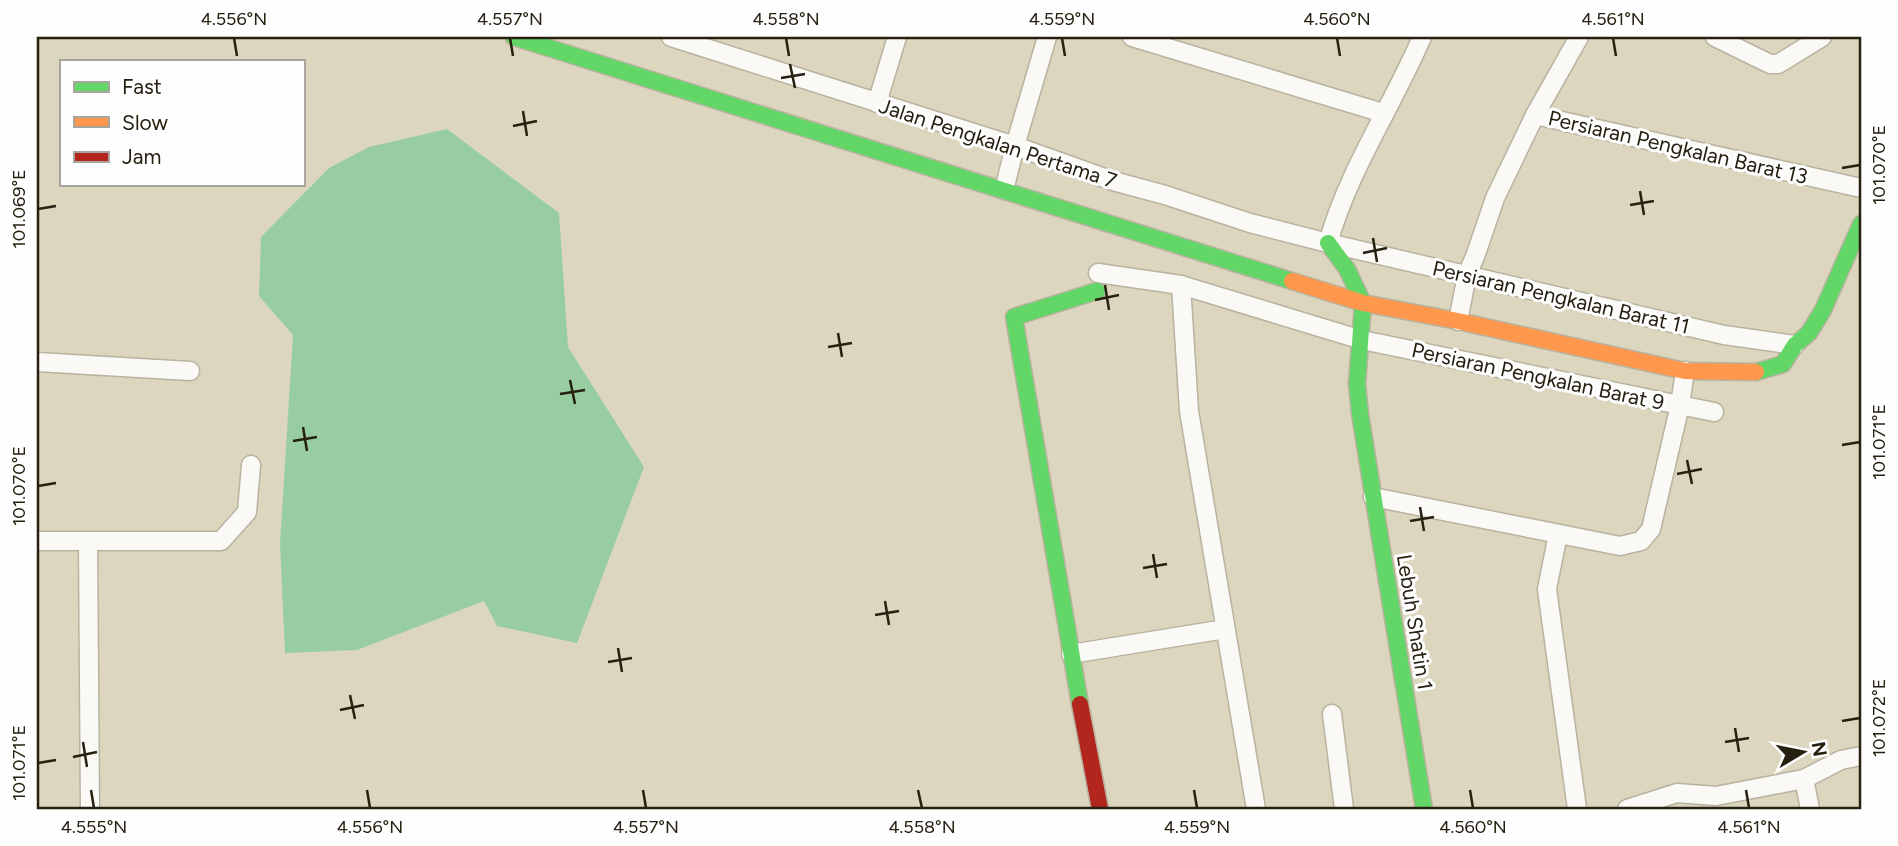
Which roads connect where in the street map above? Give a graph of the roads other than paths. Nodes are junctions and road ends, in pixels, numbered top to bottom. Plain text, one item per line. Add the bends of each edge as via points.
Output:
1 (514, 37) edge
2 (671, 37) edge
3 (897, 37) edge
4 (1047, 37) edge
5 (1132, 37) edge
6 (1422, 37) edge
7 (1579, 37) edge
8 (1715, 37) edge
9 (1822, 37) edge
10 (877, 103) junction
11 (1383, 113) junction
12 (1535, 115) junction
13 (1015, 146) junction
14 (1861, 188) edge
15 (1004, 190) junction
16 (1861, 224) edge
17 (1328, 243) junction
18 (1467, 275) junction
19 (1097, 282) joint
20 (1181, 285) junction
21 (1363, 303) junction
22 (1458, 321) junction
23 (1362, 340) junction
24 (1795, 345) junction
25 (37, 362) edge
26 (190, 371) dead end
27 (1685, 371) junction
28 (1680, 405) junction
29 (1714, 412) dead end
30 (251, 465) dead end
31 (1373, 497) junction
32 (1558, 534) junction
33 (37, 541) edge
34 (88, 542) junction
35 (1225, 629) junction
36 (1071, 654) junction
37 (1332, 714) dead end
38 (1861, 756) edge
39 (1804, 779) junction
40 (90, 809) edge
41 (1100, 809) edge
42 (1256, 809) edge
43 (1344, 809) edge
44 (1424, 809) edge
45 (1577, 809) edge
46 (1627, 809) edge
47 (1810, 809) edge

1 - 15 street
2 - 10 street, Jalan Pengkalan Pertama 7
3 - 10 street
4 - 13 street
5 - 11 street
6 - 11 street
7 - 12 street
8 - 9 street via 1770,64 1778,64
10 - 13 street, Jalan Pengkalan Pertama 7
11 - 17 street via 1341,202
12 - 14 street, Persiaran Pengkalan Barat 13
12 - 18 street via 1495,198
13 - 15 street
13 - 17 street, Jalan Pengkalan Pertama 7 via 1113,181
15 - 21 street
16 - 24 street via 1823,310
17 - 18 street, Persiaran Pengkalan Barat 11
17 - 21 street, Lebuh Shatin 1 via 1348,269
18 - 22 street
18 - 24 street, Persiaran Pengkalan Barat 11 via 1724,335
19 - 20 street, Persiaran Pengkalan Barat 9
19 - 36 street via 1014,317
20 - 23 street, Persiaran Pengkalan Barat 9
20 - 35 street via 1189,411
21 - 22 street
21 - 23 street, Lebuh Shatin 1
22 - 27 street
23 - 28 street, Persiaran Pengkalan Barat 9
23 - 31 street, Lebuh Shatin 1 via 1357,384
24 - 27 street via 1783,363 1762,372
25 - 26 street
27 - 28 street
28 - 29 street, Persiaran Pengkalan Barat 9
28 - 32 street via 1651,529 1641,541 1620,546
30 - 34 street via 247,512 221,541
31 - 32 street
31 - 44 street, Lebuh Shatin 1
32 - 45 street via 1547,589
33 - 34 street
34 - 40 street
35 - 36 street
35 - 42 street
36 - 41 street
37 - 43 street
38 - 39 street via 1841,760
39 - 46 street via 1716,796 1677,793
39 - 47 street

